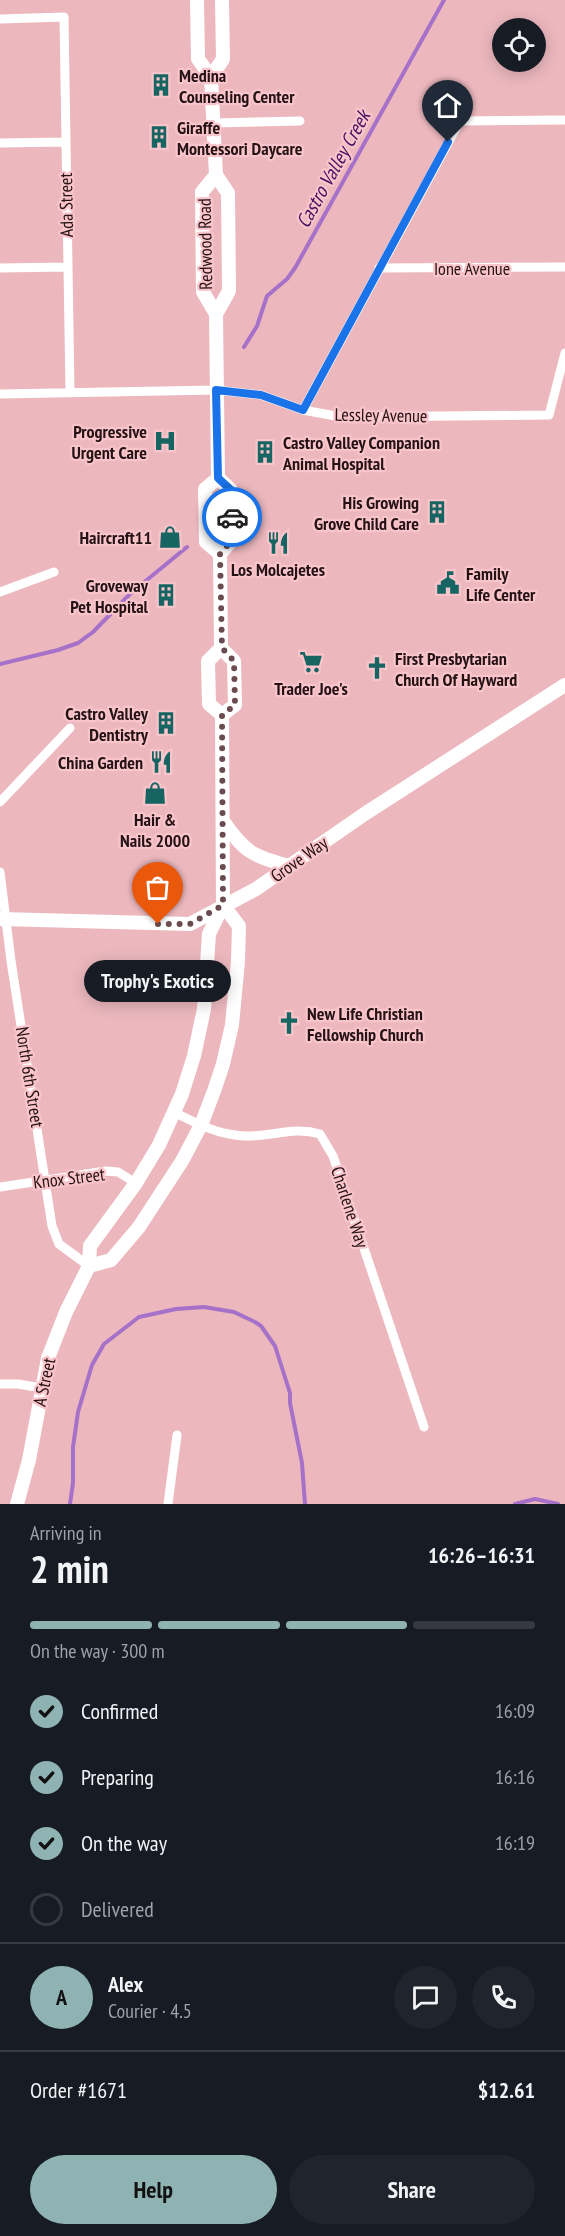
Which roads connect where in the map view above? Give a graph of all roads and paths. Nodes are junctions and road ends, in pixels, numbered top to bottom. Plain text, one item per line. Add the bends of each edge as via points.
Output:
1 (197, 0) edge
2 (222, 0) edge
3 (0, 19) edge
4 (211, 77) junction
5 (565, 120) edge
6 (300, 122) dead end
7 (214, 123) junction
8 (66, 142) junction
9 (0, 143) edge
10 (216, 175) junction
11 (67, 267) junction
12 (565, 267) edge
13 (0, 268) edge
14 (379, 268) junction
15 (216, 314) junction
16 (565, 353) edge
17 (216, 390) junction
18 (70, 392) junction
19 (0, 394) edge
20 (303, 410) junction
21 (218, 478) junction
22 (220, 554) junction
23 (54, 572) dead end
24 (0, 592) edge
25 (222, 648) junction
26 (565, 685) edge
27 (222, 715) junction
28 (70, 728) dead end
29 (0, 802) edge
30 (223, 821) junction
31 (290, 866) junction
32 (0, 872) edge
33 (223, 905) junction
34 (3, 919) edge
35 (174, 1112) junction
36 (201, 1125) junction
37 (45, 1180) junction
38 (136, 1183) junction
39 (0, 1187) edge
40 (89, 1266) junction
41 (0, 1384) edge
42 (42, 1388) junction
43 (424, 1427) dead end
44 (177, 1436) dead end
45 (17, 1504) edge
46 (168, 1504) edge

1 - 4 main road, Redwood Road via 198,59
2 - 4 main road, Redwood Road via 223,59
3 - 8 street, Ada Street via 64,17
4 - 7 main road, Redwood Road
5 - 14 street via 459,121
6 - 7 street
7 - 10 main road, Redwood Road
8 - 9 street
8 - 11 street, Ada Street
10 - 15 main road, Redwood Road via 228,193 229,291
10 - 15 main road, Redwood Road via 202,192 203,292
11 - 13 street
11 - 18 street, Ada Street
12 - 14 street, Ione Avenue
14 - 20 street
15 - 17 main road, Redwood Road
16 - 20 street, Lessley Avenue via 549,415 341,417
17 - 18 street, Lessley Avenue
17 - 20 street, Lessley Avenue via 261,395
17 - 21 main road, Redwood Road
18 - 19 street, Lessley Avenue
21 - 22 main road, Redwood Road via 231,490 232,520 232,540
21 - 22 main road, Redwood Road via 205,489 206,542
22 - 25 main road, Redwood Road
23 - 24 street
25 - 27 main road, Redwood Road via 234,661 235,705
25 - 27 main road via 208,661 208,704
26 - 31 main road, Grove Way
27 - 30 main road, Redwood Road
28 - 29 street
30 - 31 main road via 246,849
30 - 33 main road, Redwood Road
31 - 33 main road, Grove Way
32 - 34 street, North 6th Street
33 - 34 main road, Grove Way via 190,924
33 - 35 main road, Redwood Road via 209,934 199,1035
33 - 36 main road via 239,926 233,1014 223,1064
34 - 37 street, North 6th Street
35 - 36 street, Charlene Way
35 - 38 main road, A Street
36 - 40 main road via 172,1180 139,1227 111,1260
36 - 43 street, Charlene Way via 217,1132 246,1136 304,1129 320,1134 333,1156
37 - 38 street, Knox Street via 106,1171
37 - 39 street, Knox Street
37 - 40 street, North 6th Street via 54,1236 69,1253
38 - 40 main road, A Street via 90,1246
40 - 42 main road, A Street via 55,1339
41 - 42 street
42 - 45 main road, A Street
44 - 46 street

